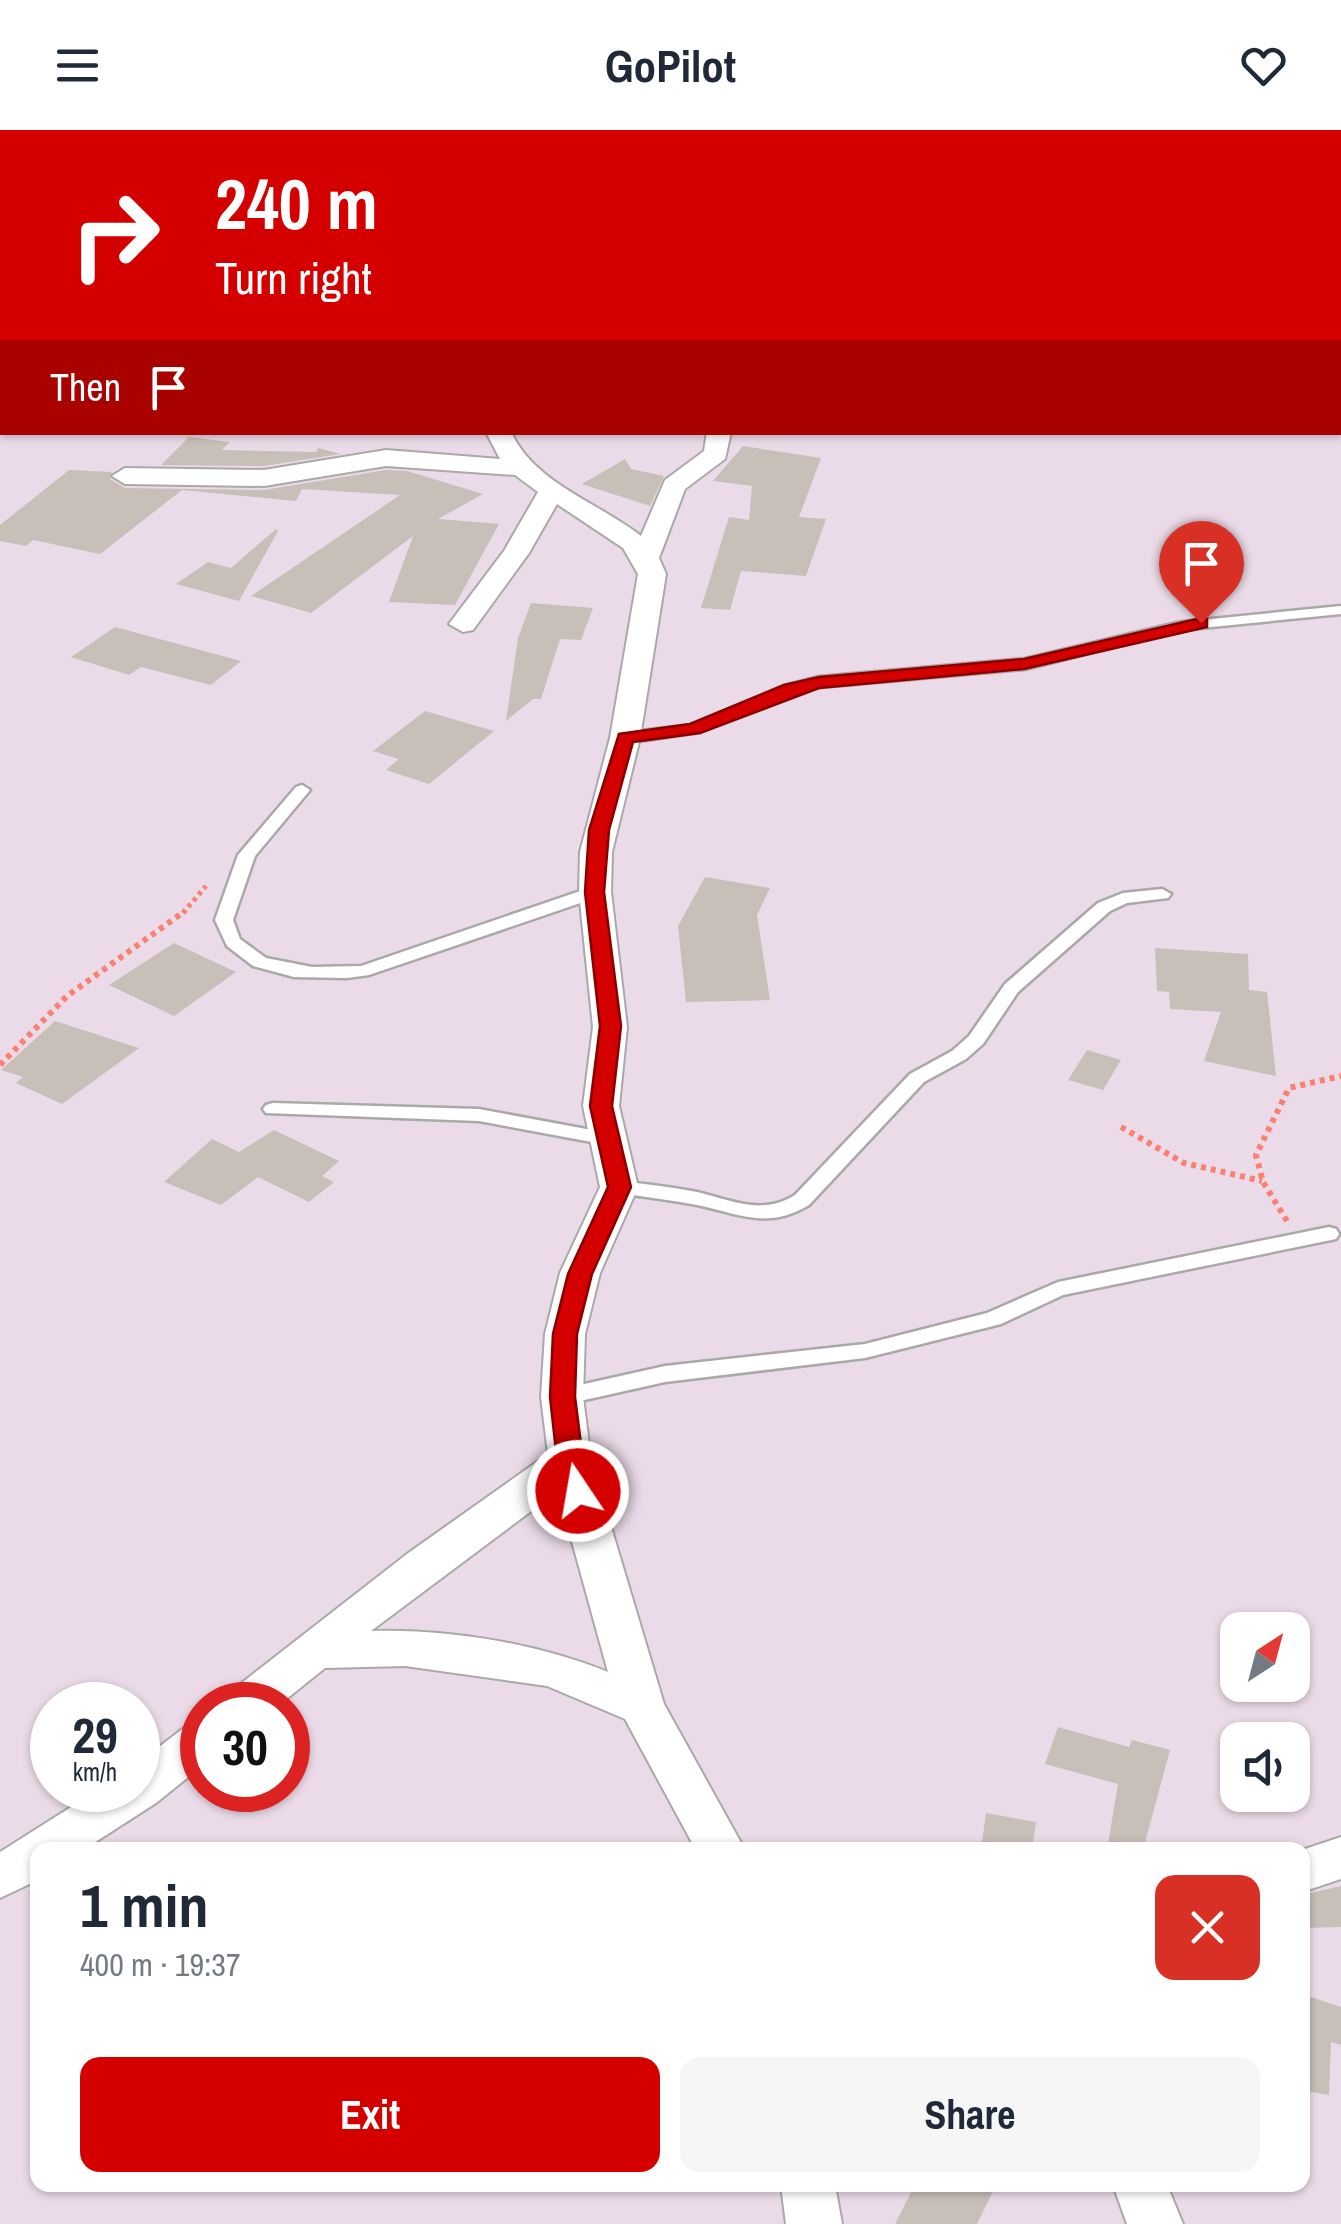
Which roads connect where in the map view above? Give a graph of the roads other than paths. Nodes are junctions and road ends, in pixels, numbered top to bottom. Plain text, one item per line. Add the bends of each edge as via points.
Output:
1 (500, 435) edge
2 (719, 435) edge
3 (520, 468) junction
4 (125, 476) dead end
5 (552, 489) junction
6 (646, 558) junction
7 (1341, 610) edge
8 (463, 624) dead end
9 (625, 738) junction
10 (302, 790) dead end
11 (594, 892) junction
12 (1162, 894) dead end
13 (273, 1109) dead end
14 (608, 1139) junction
15 (620, 1187) junction
16 (1328, 1234) dead end
17 (562, 1397) junction
18 (570, 1460) junction
19 (315, 1651) junction
20 (275, 1682) edge
21 (641, 1706) junction
22 (180, 1757) edge
23 (56, 1842) edge
24 (722, 1842) edge
25 (30, 1858) edge
26 (1341, 1858) edge
27 (1310, 1868) edge
28 (0, 1877) edge
29 (809, 2192) edge
30 (1143, 2192) edge
31 (814, 2224) edge
32 (1155, 2224) edge

1 - 3 street
2 - 6 street via 716,454 668,495
3 - 4 street via 386,458 264,478
3 - 5 street
5 - 6 street
5 - 8 street via 516,553
6 - 9 street via 652,574
7 - 9 lane via 1181,626 1024,664 819,682 694,729
9 - 11 street via 599,830
10 - 11 lane via 247,855 224,920 234,943 260,960 329,974 363,971
11 - 14 street via 610,1026 601,1106
12 - 15 lane via 1104,907 1011,988 976,1040 917,1078 786,1210 750,1213
13 - 14 lane via 450,1113
14 - 15 street
15 - 17 street via 580,1274 565,1334
16 - 17 lane via 1058,1289 993,1319 865,1351 665,1374
17 - 18 street
18 - 19 street
18 - 21 street
19 - 20 street
19 - 21 street via 405,1648 553,1669
21 - 24 street
22 - 23 street
25 - 28 street
26 - 27 street
29 - 31 street
30 - 32 street

